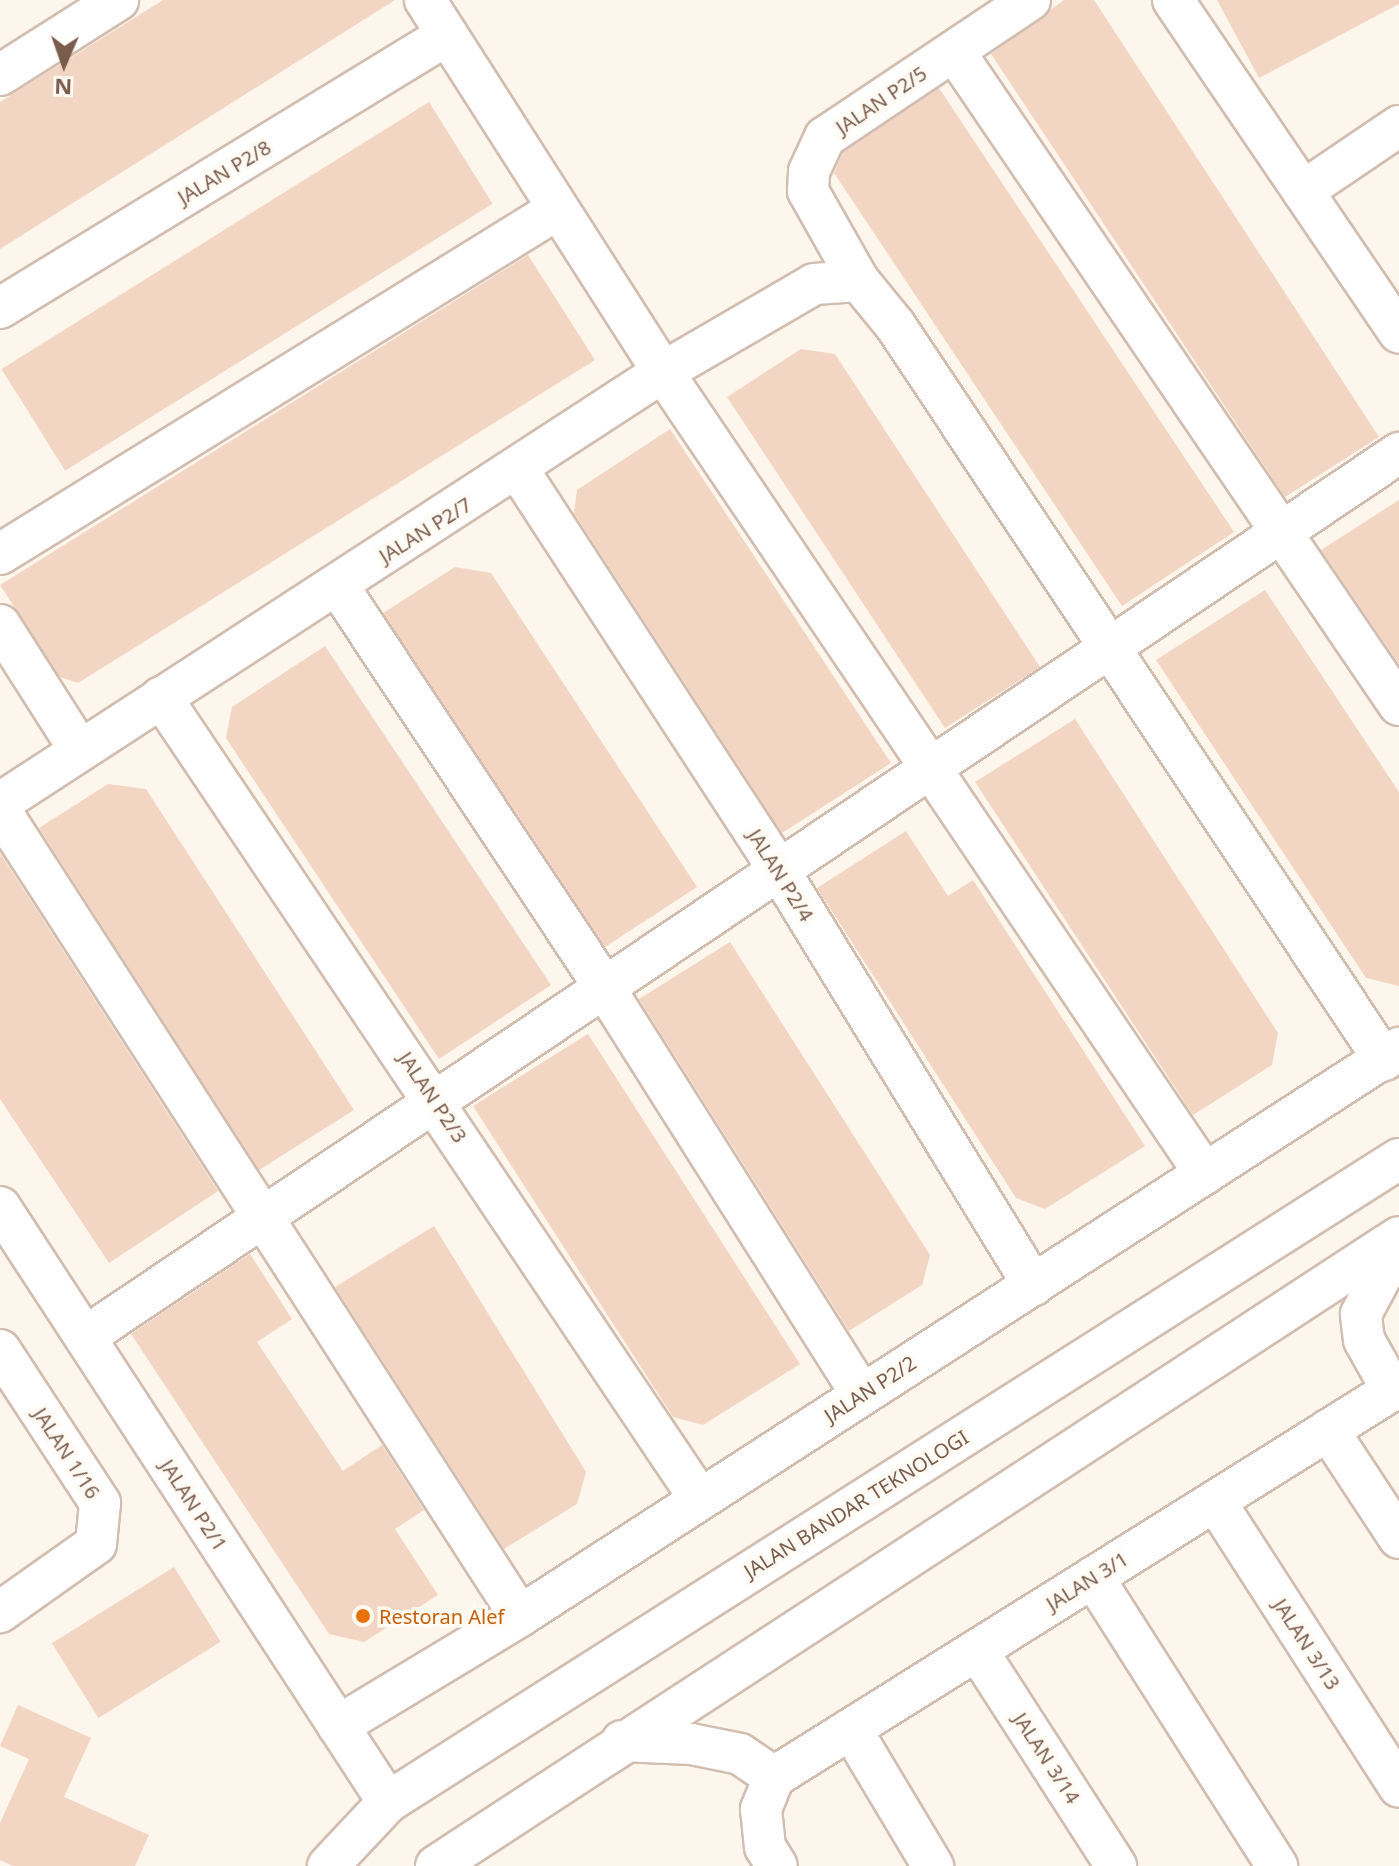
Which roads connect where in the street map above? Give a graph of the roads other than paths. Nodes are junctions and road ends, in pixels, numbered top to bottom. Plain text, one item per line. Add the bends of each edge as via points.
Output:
1 (118, 0) edge
2 (425, 0) edge
3 (1030, 0) edge
4 (1173, 0) edge
5 (447, 35) junction
6 (954, 51) junction
7 (0, 75) edge
8 (1399, 126) edge
9 (1303, 191) junction
10 (558, 209) junction
11 (859, 281) junction
12 (0, 308) edge
13 (1399, 333) edge
14 (663, 372) junction
15 (1399, 453) edge
16 (519, 471) junction
17 (1282, 531) junction
18 (0, 554) edge
19 (338, 586) junction
20 (0, 625) edge
21 (1107, 649) junction
22 (161, 697) junction
23 (1399, 705) edge
24 (79, 749) junction
25 (934, 766) junction
26 (0, 803) edge
27 (0, 810) edge
28 (779, 870) junction
29 (604, 987) junction
30 (1391, 1054) edge
31 (436, 1101) junction
32 (1399, 1159) edge
33 (1205, 1174) junction
34 (0, 1207) edge
35 (264, 1216) junction
36 (1399, 1240) edge
37 (1033, 1285) junction
38 (85, 1337) junction
39 (0, 1350) edge
40 (1396, 1388) edge
41 (861, 1394) junction
42 (1328, 1430) junction
43 (700, 1499) junction
44 (1215, 1501) junction
45 (1399, 1538) edge
46 (1093, 1577) junction
47 (0, 1612) edge
48 (520, 1616) junction
49 (977, 1650) junction
50 (338, 1726) junction
51 (851, 1729) junction
52 (622, 1741) junction
53 (774, 1777) junction
54 (1399, 1787) edge
55 (388, 1802) junction
56 (328, 1866) edge
57 (436, 1866) edge
58 (777, 1866) edge
59 (933, 1866) edge
60 (1116, 1866) edge
61 (1277, 1866) edge

1 - 7 street
2 - 5 street
3 - 6 street, JALAN P2/5
4 - 9 street
5 - 10 street
5 - 12 street, JALAN P2/8
6 - 11 street, JALAN P2/5 via 825,137 809,172 808,191
6 - 17 street
8 - 9 street
9 - 13 street
10 - 14 street
10 - 18 street
11 - 14 street, JALAN P2/7 via 814,284
11 - 21 street via 895,325
14 - 16 street, JALAN P2/7
14 - 25 street
15 - 17 street
16 - 19 street, JALAN P2/7
16 - 28 street, JALAN P2/4
17 - 21 street
17 - 23 street
19 - 22 street, JALAN P2/7
19 - 29 street
20 - 24 street
21 - 25 street
21 - 30 street
22 - 24 street, JALAN P2/7
22 - 31 street, JALAN P2/3
24 - 26 street, JALAN P2/7
25 - 28 street
25 - 33 street
27 - 35 street
28 - 29 street
28 - 37 street, JALAN P2/4
29 - 31 street
29 - 41 street
30 - 33 street, JALAN P2/2
31 - 35 street
31 - 43 street, JALAN P2/3
32 - 55 street, JALAN BANDAR TEKNOLOGI
33 - 37 street, JALAN P2/2
34 - 38 street, JALAN P2/1
35 - 38 street
35 - 48 street
36 - 40 street via 1361,1314 1364,1340
36 - 52 street
37 - 41 street, JALAN P2/2
38 - 50 street, JALAN P2/1
39 - 47 street, JALAN 1/16 via 100,1503 96,1544
40 - 42 street, JALAN 3/1
41 - 43 street, JALAN P2/2
42 - 44 street, JALAN 3/1
42 - 45 street
43 - 48 street, JALAN P2/2
44 - 46 street, JALAN 3/1
44 - 54 street, JALAN 3/13
46 - 49 street, JALAN 3/1
46 - 61 street
48 - 50 street, JALAN P2/2
49 - 51 street, JALAN 3/1
49 - 60 street, JALAN 3/14
50 - 55 street, JALAN P2/1
51 - 53 street, JALAN 3/1
51 - 59 street
52 - 53 street via 691,1744 740,1754
52 - 57 street
53 - 58 street via 761,1809 765,1847
55 - 56 street, JALAN BANDAR TEKNOLOGI

